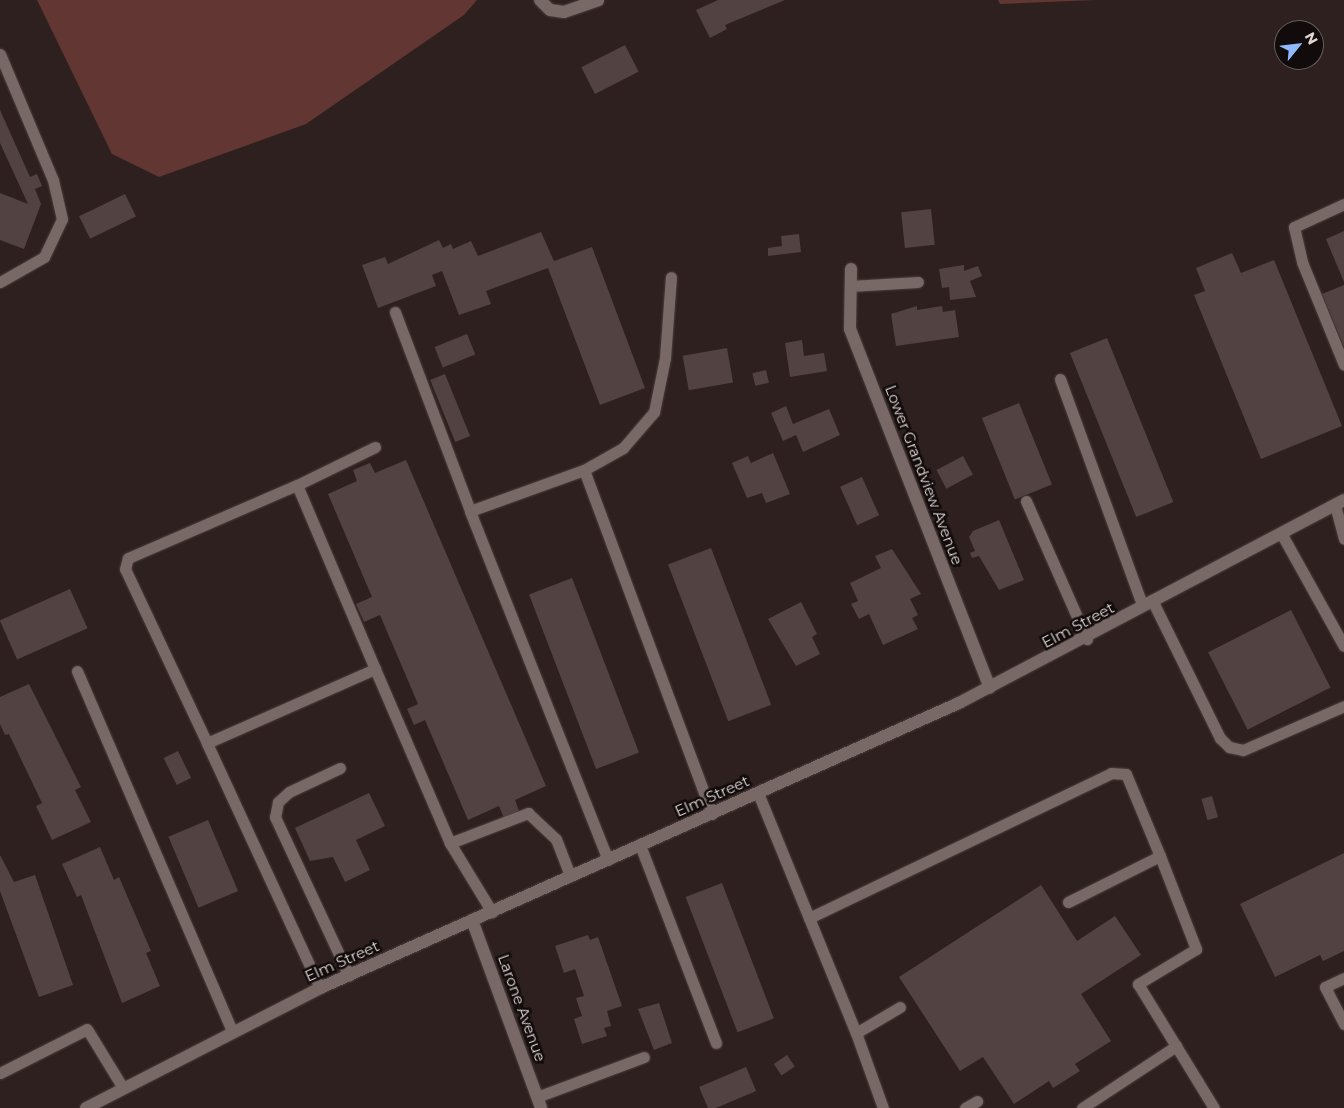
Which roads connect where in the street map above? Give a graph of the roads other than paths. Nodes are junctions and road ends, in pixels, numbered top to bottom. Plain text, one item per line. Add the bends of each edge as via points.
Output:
1 (540, 0) edge
2 (598, 0) edge
3 (0, 54) edge
4 (1344, 204) edge
5 (851, 269) dead end
6 (671, 277) dead end
7 (0, 282) edge
8 (918, 282) dead end
9 (850, 286) junction
10 (395, 312) dead end
11 (1344, 365) edge
12 (1060, 379) dead end
13 (375, 447) dead end
14 (584, 470) junction
15 (297, 484) junction
16 (1026, 501) dead end
17 (1339, 502) edge
18 (470, 511) junction
19 (1281, 533) junction
20 (1344, 539) edge
21 (1147, 602) junction
22 (1087, 639) junction
23 (1344, 646) edge
24 (375, 669) junction
25 (77, 671) dead end
26 (990, 688) junction
27 (1344, 706) edge
28 (207, 743) junction
29 (340, 768) dead end
30 (758, 793) junction
31 (712, 814) junction
32 (450, 843) junction
33 (640, 845) junction
34 (1160, 856) junction
35 (608, 860) junction
36 (570, 876) junction
37 (1068, 902) dead end
38 (492, 912) junction
39 (809, 918) junction
40 (472, 920) junction
41 (348, 976) junction
42 (1344, 978) edge
43 (320, 988) junction
44 (900, 1007) dead end
45 (1344, 1024) edge
46 (232, 1032) junction
47 (856, 1033) junction
48 (716, 1043) dead end
49 (1176, 1046) junction
50 (644, 1057) dead end
51 (0, 1074) edge
52 (124, 1088) junction
53 (977, 1101) dead end
54 (539, 1102) edge
55 (86, 1108) edge
56 (883, 1108) edge
57 (965, 1108) edge
58 (1082, 1108) edge
59 (1214, 1108) edge

1 - 2 main road via 556,11
3 - 7 lane via 54,180 62,219 44,257
4 - 11 lane via 1294,227 1302,262
5 - 9 main road, Lower Grandview Avenue
6 - 14 lane via 665,358 654,412 623,448
8 - 9 lane
9 - 26 main road, Lower Grandview Avenue via 850,329
10 - 18 lane
12 - 21 lane
13 - 15 lane
14 - 18 lane
14 - 31 lane
15 - 24 lane
15 - 28 lane via 128,558 126,569
16 - 22 lane
17 - 19 main road, Elm Street
17 - 20 lane
18 - 35 lane
19 - 21 main road, Elm Street
19 - 23 lane
21 - 22 main road, Elm Street
21 - 27 lane via 1220,738 1229,747 1243,750
22 - 26 main road, Elm Street
24 - 28 lane
24 - 32 lane
25 - 46 lane
26 - 30 main road, Elm Street
28 - 43 lane
29 - 41 lane via 289,792 278,802 275,817
30 - 31 main road, Elm Street
30 - 39 lane
31 - 33 main road, Elm Street
32 - 36 lane via 528,813 556,839
32 - 38 lane
33 - 35 main road, Elm Street
33 - 48 lane
34 - 37 lane
34 - 39 lane via 1126,774 1111,774
34 - 49 lane via 1196,949 1138,984
35 - 36 main road, Elm Street
36 - 38 main road, Elm Street
38 - 40 main road, Elm Street
39 - 47 lane
40 - 41 main road, Elm Street
40 - 54 main road, Larone Avenue
41 - 43 main road, Elm Street
42 - 45 lane via 1325,987
43 - 46 main road, Elm Street
44 - 47 lane
46 - 52 main road, Elm Street
47 - 56 lane
49 - 58 lane
49 - 59 lane
50 - 54 lane
51 - 52 lane via 87,1029
52 - 55 main road, Elm Street
53 - 57 lane

